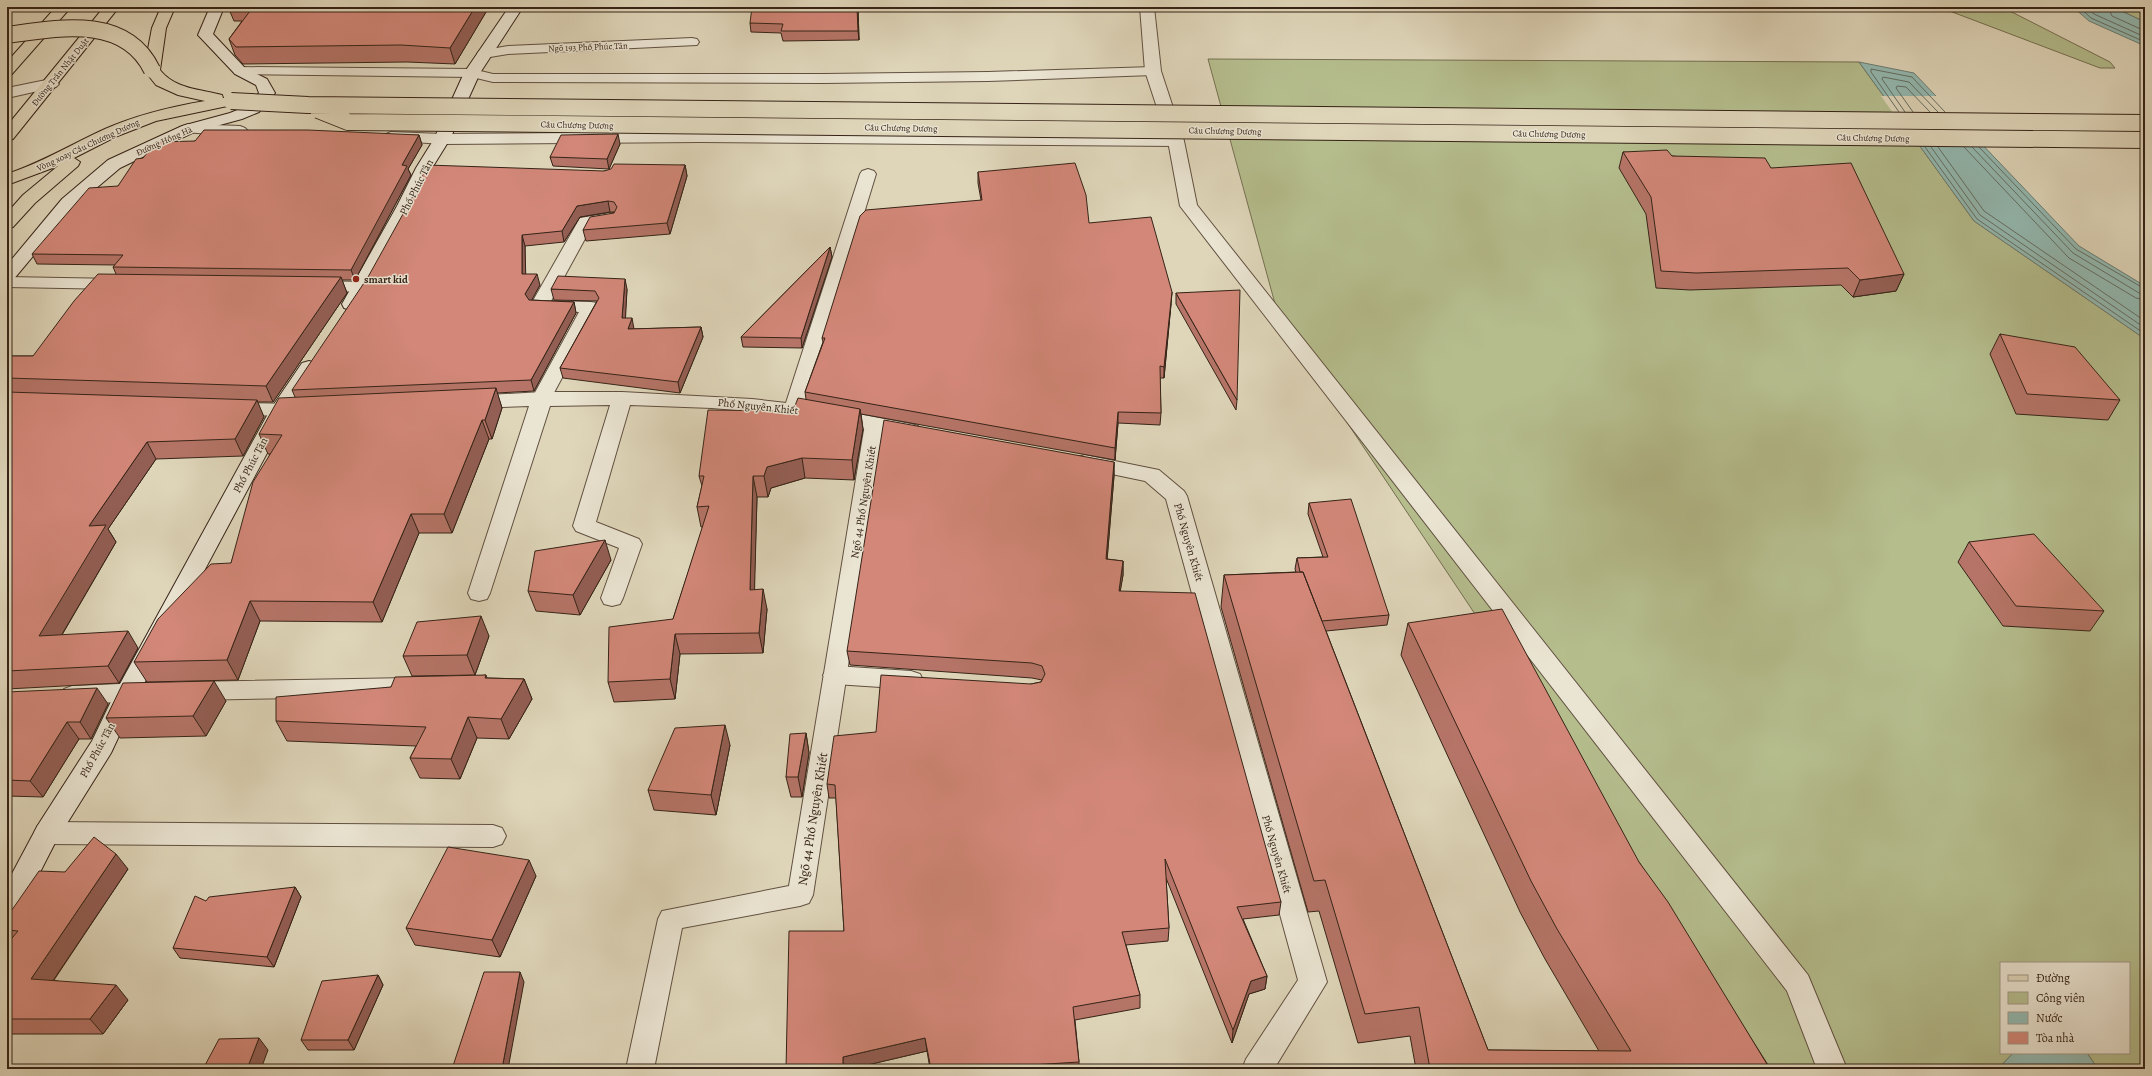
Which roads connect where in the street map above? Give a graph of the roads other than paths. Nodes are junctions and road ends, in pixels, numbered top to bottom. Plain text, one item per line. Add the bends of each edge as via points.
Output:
1 (64, 7) edge
2 (112, 7) edge
3 (168, 7) edge
4 (218, 7) edge
5 (516, 7) edge
6 (1147, 7) edge
7 (7, 35) edge
8 (692, 42) dead end
9 (484, 54) junction
10 (152, 70) junction
11 (7, 71) edge
12 (240, 71) junction
13 (1153, 71) junction
14 (472, 73) junction
15 (51, 84) junction
16 (7, 93) edge
17 (1363, 100) dead end
18 (231, 101) junction
19 (308, 106) junction
20 (2145, 123) edge
21 (13, 124) edge
22 (188, 129) junction
23 (251, 132) edge
24 (338, 135) edge
25 (7, 136) edge
26 (442, 139) junction
27 (96, 140) junction
28 (2145, 140) edge
29 (1176, 141) junction
30 (868, 174) dead end
31 (7, 180) edge
32 (610, 218) edge
33 (7, 223) edge
34 (7, 276) edge
35 (7, 282) edge
36 (133, 284) edge
37 (299, 286) edge
38 (362, 287) junction
39 (341, 320) edge
40 (319, 352) edge
41 (542, 398) junction
42 (622, 398) junction
43 (446, 403) edge
44 (210, 408) edge
45 (320, 409) edge
46 (794, 409) junction
47 (280, 410) junction
48 (875, 424) junction
49 (929, 434) edge
50 (1068, 459) edge
51 (479, 593) dead end
52 (612, 598) dead end
53 (835, 675) junction
54 (930, 681) edge
55 (429, 687) edge
56 (127, 692) junction
57 (52, 696) edge
58 (47, 833) junction
59 (493, 836) dead end
60 (7, 909) edge
61 (640, 1069) edge
62 (1257, 1069) edge
63 (1832, 1069) edge

1 - 11 main road
2 - 15 main road, Đường Trần Nhật Duật
3 - 10 main road via 159,28
4 - 12 street, Đường Hồng Hà via 204,35
5 - 9 street, Phố Phúc Tân
6 - 13 street
7 - 10 main road, bridge via 47,29 80,28 107,32 122,38 141,51
8 - 9 street, Ngõ 193 Phố Phúc Tân via 508,50
9 - 14 street, Phố Phúc Tân
10 - 18 main road via 161,82 183,92
12 - 14 lane
12 - 22 street, Đường Hồng Hà via 262,82 267,93 253,109
13 - 14 lane via 1035,76 790,80 493,78
13 - 29 street
14 - 26 street, Phố Phúc Tân
15 - 16 street
15 - 21 main road, Đường Trần Nhật Duật
17 - 19 main road, Cầu Chương Dương, bridge via 383,91
18 - 19 main road, Cầu Chương Dương, bridge
18 - 27 main road, Vòng xoay Cầu Chương Dương via 174,110 124,127
19 - 20 main road, Cầu Chương Dương, bridge
19 - 28 main road, Cầu Chương Dương, bridge via 348,122
21 - 25 main road, Đường Trần Nhật Duật
22 - 23 lane
22 - 34 street, Đường Hồng Hà via 114,164 68,203
24 - 26 lane
26 - 29 lane via 701,137
26 - 38 street, Phố Phúc Tân via 432,168 406,206
27 - 31 main road, Vòng xoay Cầu Chương Dương via 47,166
27 - 33 main road via 29,199
29 - 63 street via 1189,206 1798,984
30 - 46 lane
32 - 41 lane via 586,222 539,306 591,308
35 - 36 lane
37 - 38 lane
38 - 39 street, Phố Phúc Tân
40 - 47 street, Phố Phúc Tân
41 - 42 street, Phố Nguyên Khiết
41 - 43 street, Phố Nguyên Khiết
41 - 51 street
42 - 46 street, Phố Nguyên Khiết
42 - 52 street via 584,526 631,544
44 - 47 street
45 - 47 street
46 - 48 street, Phố Nguyên Khiết
47 - 56 street, Phố Phúc Tân
48 - 49 street, Phố Nguyên Khiết
48 - 53 lane, Ngõ 44 Phố Nguyên Khiết
50 - 62 street, Phố Nguyên Khiết via 1152,474 1176,496 1313,982
53 - 54 street
53 - 61 lane, Ngõ 44 Phố Nguyên Khiết via 800,895 671,919
55 - 56 lane
56 - 57 lane
56 - 58 street, Phố Phúc Tân via 102,746
58 - 59 street
58 - 60 street, Phố Phúc Tân

